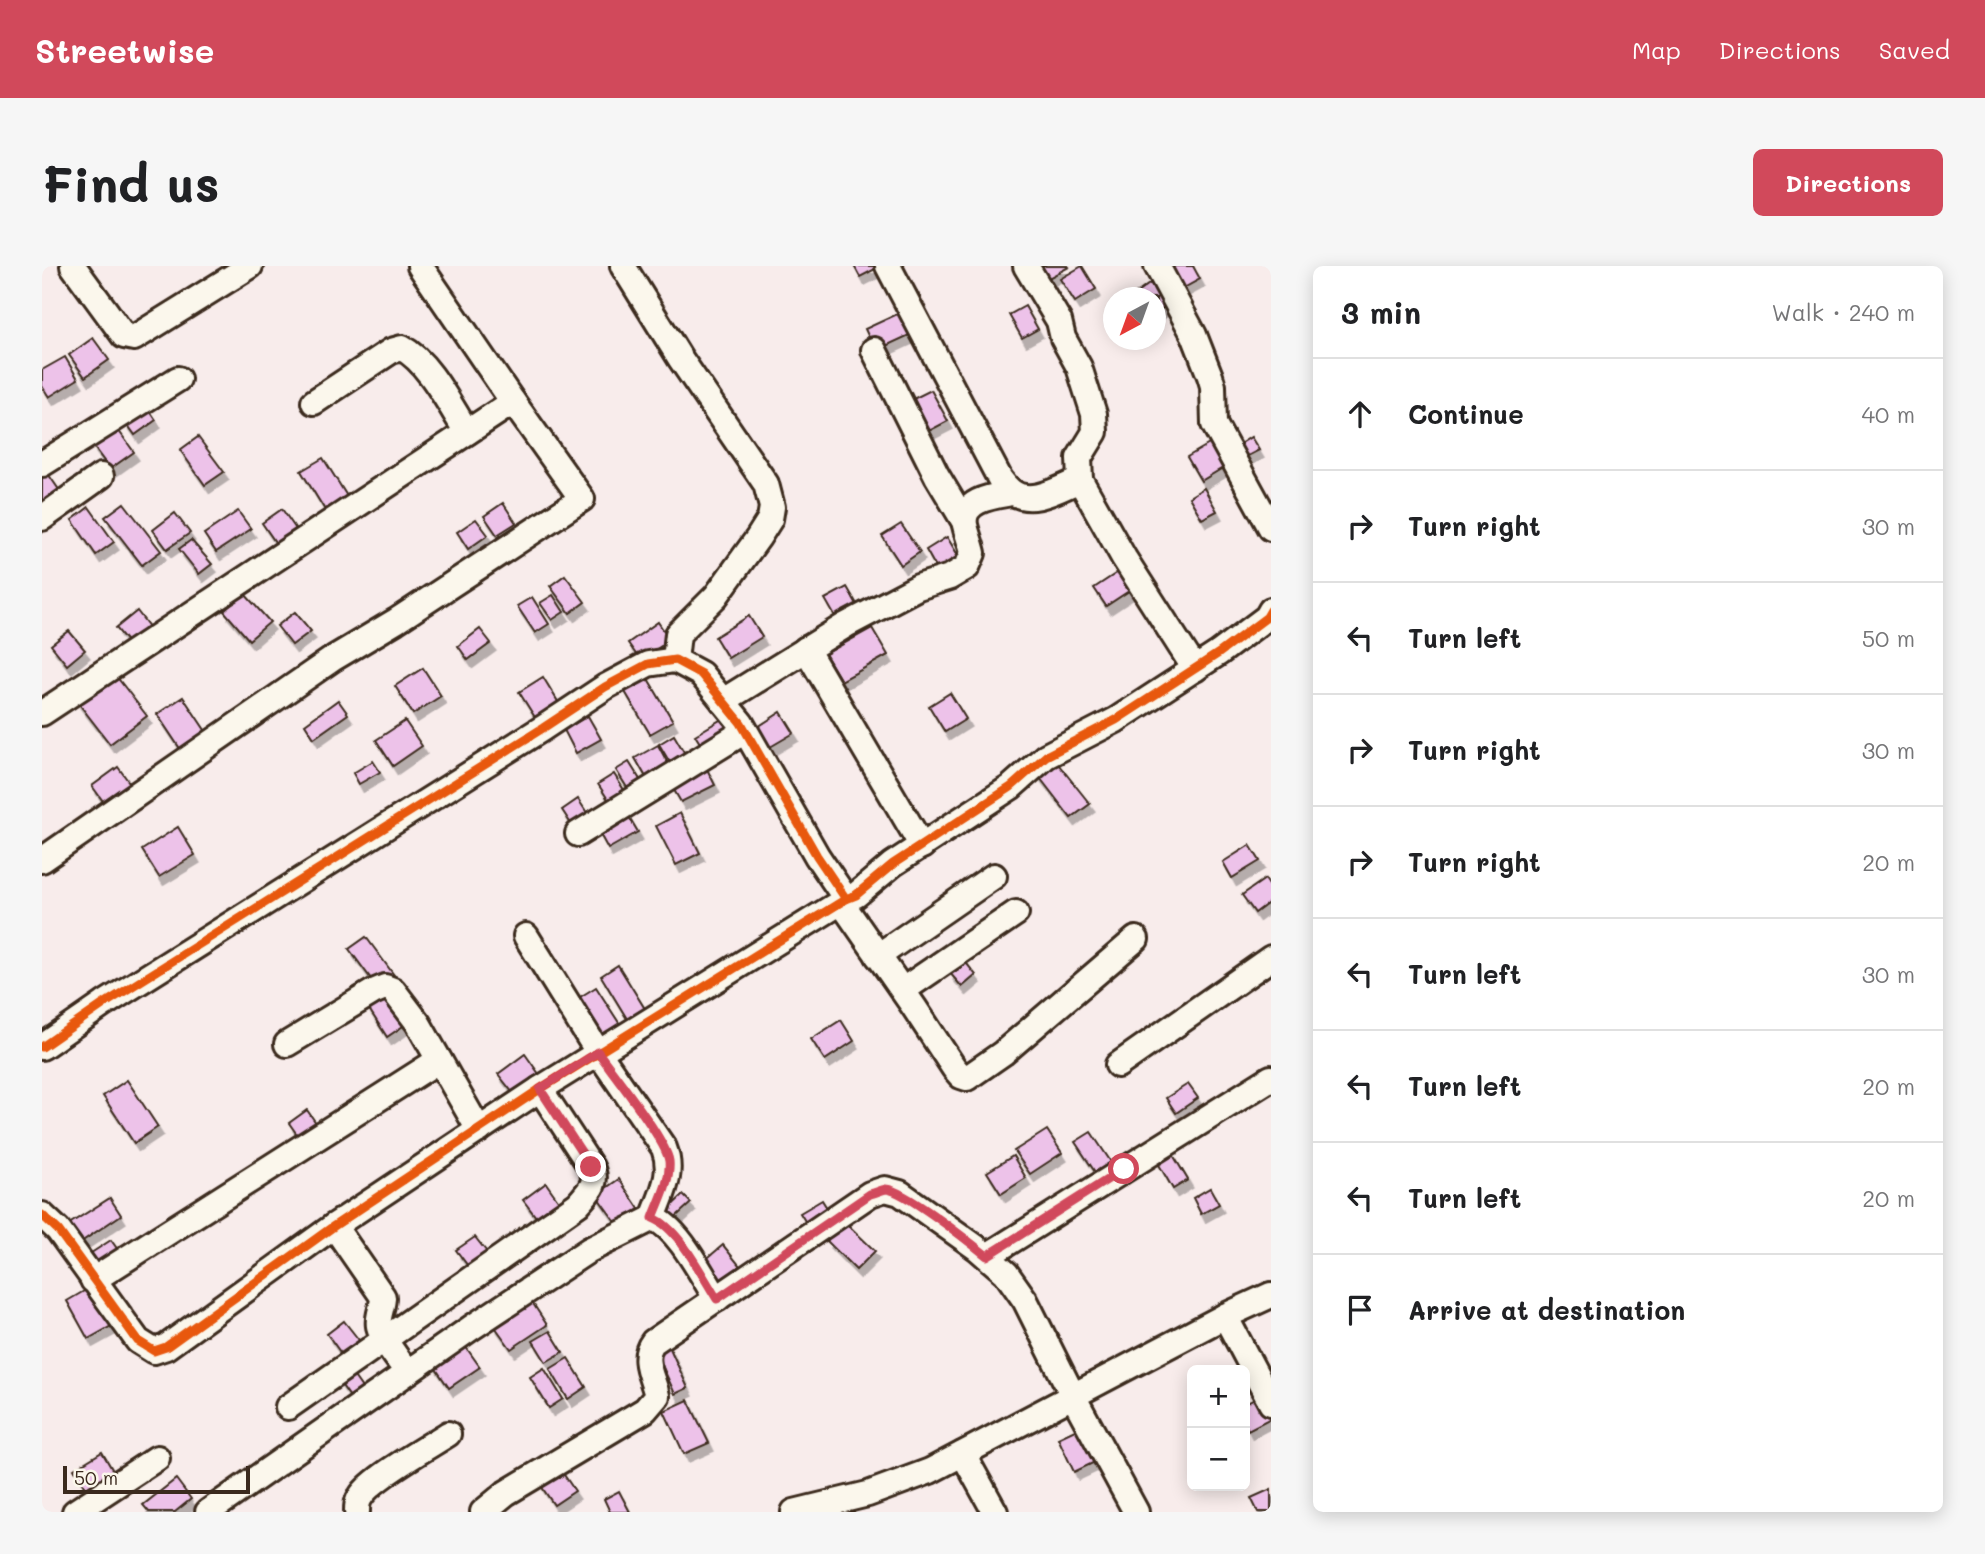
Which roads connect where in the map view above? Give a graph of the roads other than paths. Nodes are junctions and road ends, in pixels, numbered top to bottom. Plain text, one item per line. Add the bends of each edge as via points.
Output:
1 (73, 266) edge
2 (250, 266) edge
3 (421, 266) edge
4 (623, 266) edge
5 (888, 266) edge
6 (1026, 266) edge
7 (1157, 266) edge
8 (222, 273) edge
9 (874, 350) dead end
10 (178, 379) dead end
11 (314, 402) dead end
12 (513, 402) junction
13 (467, 432) junction
14 (45, 455) edge
15 (101, 477) dead end
16 (1080, 480) junction
17 (1012, 493) junction
18 (42, 517) edge
19 (964, 522) junction
20 (1271, 527) edge
21 (1271, 610) edge
22 (806, 649) junction
23 (675, 660) junction
24 (1195, 669) junction
25 (723, 701) junction
26 (42, 713) edge
27 (746, 731) junction
28 (578, 834) dead end
29 (922, 846) junction
30 (42, 860) edge
31 (994, 876) dead end
32 (844, 901) junction
33 (1016, 913) dead end
34 (526, 936) dead end
35 (1136, 939) dead end
36 (878, 956) junction
37 (1271, 958) edge
38 (903, 990) junction
39 (287, 1044) dead end
40 (42, 1047) edge
41 (598, 1052) junction
42 (439, 1060) junction
43 (1118, 1065) dead end
44 (1271, 1077) edge
45 (540, 1089) junction
46 (479, 1130) junction
47 (42, 1215) edge
48 (653, 1218) junction
49 (334, 1226) junction
50 (987, 1256) junction
51 (93, 1280) junction
52 (1271, 1295) edge
53 (717, 1299) junction
54 (1225, 1316) junction
55 (385, 1339) junction
56 (407, 1372) junction
57 (1073, 1396) junction
58 (1271, 1403) edge
59 (288, 1407) dead end
60 (448, 1434) dead end
61 (963, 1454) junction
62 (157, 1458) dead end
63 (359, 1503) edge
64 (872, 1503) edge
65 (75, 1512) edge
66 (208, 1512) edge
67 (335, 1512) edge
68 (483, 1512) edge
69 (794, 1512) edge
70 (995, 1512) edge
71 (1136, 1512) edge

1 - 8 street via 124,336 134,338
2 - 8 street
3 - 12 street
4 - 23 street via 766,484 772,508 758,538 716,596 678,634
5 - 17 street via 976,436
6 - 16 street via 1059,321 1094,414 1095,432 1079,458
7 - 20 street via 1210,376 1214,424
9 - 19 street
10 - 14 street
11 - 13 street via 402,348 423,364
12 - 13 street
12 - 30 street via 582,499 334,657
13 - 26 street
15 - 18 street
16 - 17 street via 1028,498
16 - 24 street
17 - 19 street via 982,498 969,509
19 - 22 street via 973,553 967,567 918,587
21 - 24 street via 1246,634
22 - 25 street
22 - 29 street
23 - 25 street via 701,674
23 - 40 street via 648,664 605,687
24 - 29 street via 1116,720 1046,756 1011,787
25 - 27 street
27 - 28 street
27 - 32 street
29 - 32 street
31 - 36 street
32 - 36 street
32 - 41 street
33 - 38 street
34 - 41 street
35 - 38 street via 1003,1053 967,1078 954,1068
36 - 38 street
37 - 43 street
39 - 42 street via 385,987 401,1000
41 - 45 street
41 - 48 street via 669,1161
42 - 46 street
42 - 51 street
44 - 50 street
45 - 46 street
45 - 55 street via 591,1167 595,1175 591,1189 578,1204
46 - 49 street
47 - 51 street
48 - 53 street via 662,1221 679,1241
48 - 56 street via 589,1250
49 - 51 street via 184,1335 154,1351 138,1341
49 - 55 street via 383,1297 379,1324
50 - 53 street via 919,1205 885,1189 870,1194
50 - 57 street via 1026,1300
52 - 54 street
53 - 68 street via 647,1350 656,1396 645,1410 506,1493
54 - 57 street
54 - 58 street
55 - 56 street
55 - 59 street
56 - 66 street
57 - 61 street
57 - 71 street
60 - 63 street via 377,1480
61 - 64 street
61 - 70 street
62 - 65 street
63 - 67 street
64 - 69 street

